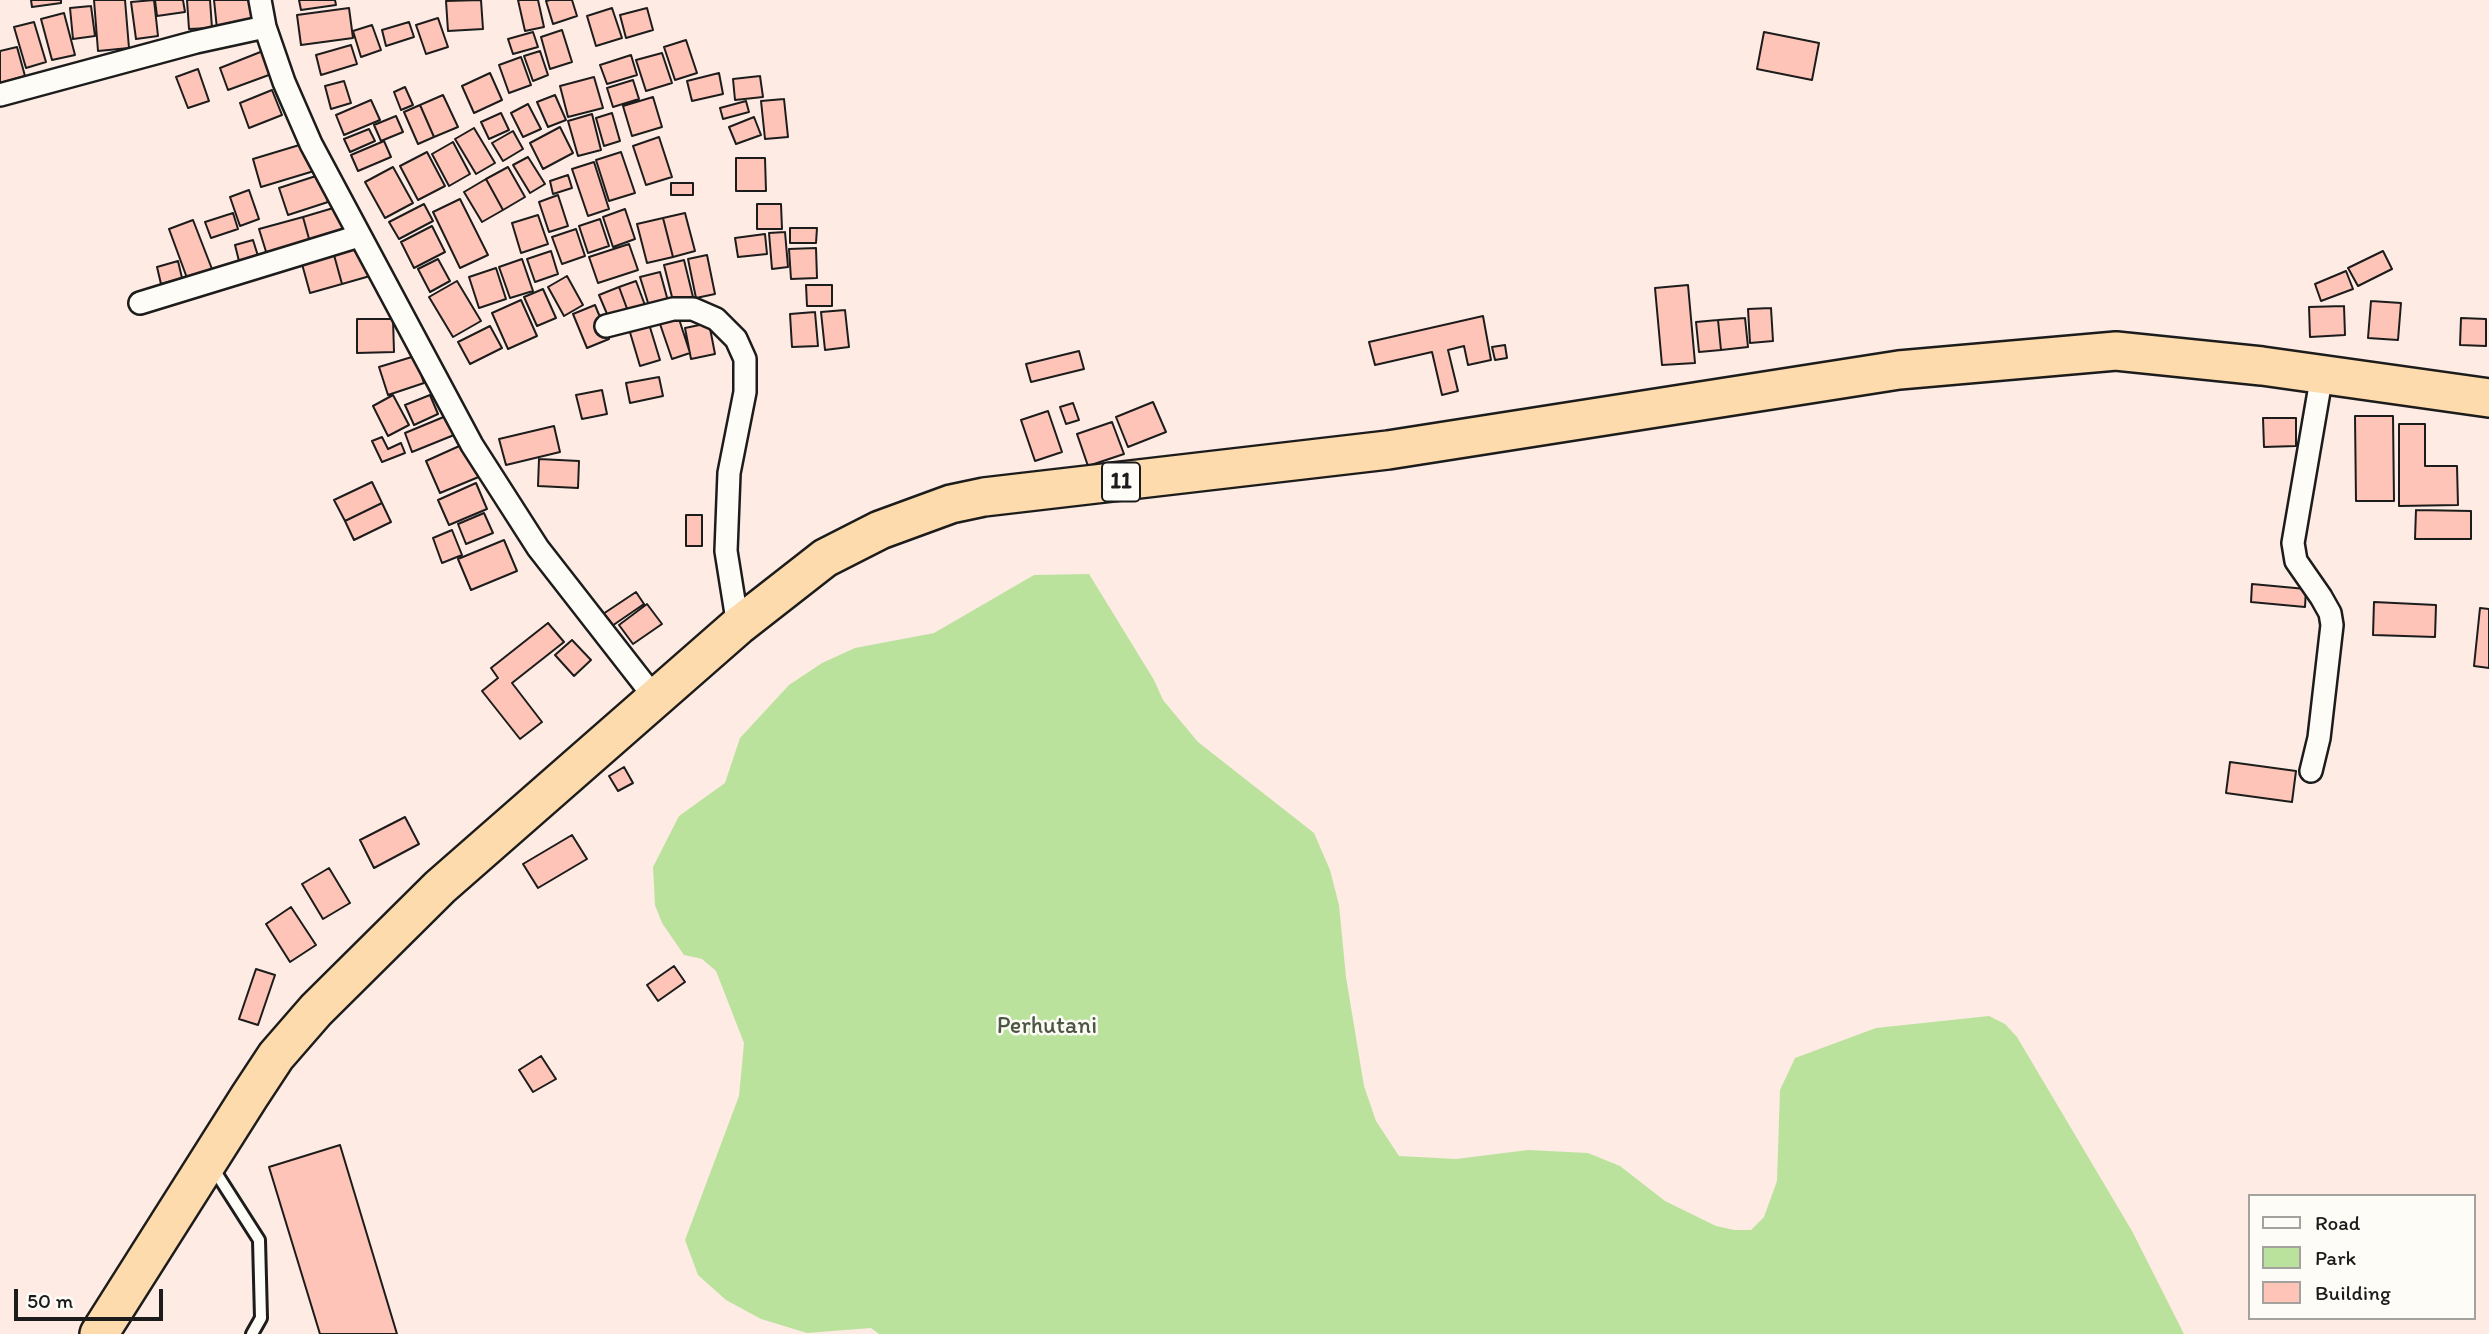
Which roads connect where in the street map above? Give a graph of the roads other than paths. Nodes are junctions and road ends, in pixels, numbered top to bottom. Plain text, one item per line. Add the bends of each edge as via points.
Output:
1 (260, 0) edge
2 (265, 27) junction
3 (0, 95) edge
4 (359, 236) junction
5 (139, 303) dead end
6 (606, 326) dead end
7 (2322, 374) junction
8 (2489, 398) edge
9 (738, 626) junction
10 (655, 698) junction
11 (2311, 771) dead end
12 (208, 1159) junction
13 (99, 1334) edge
14 (252, 1334) edge

1 - 2 street
2 - 3 street
2 - 4 street via 311,144
4 - 5 street
4 - 10 street via 472,445 538,548
6 - 9 street via 673,309 693,309 716,319 736,339 745,359 745,392 729,473 726,551
7 - 8 highway, 11
7 - 9 highway, 11 via 2116,351 1899,370 1388,450 984,497 919,515 825,558
7 - 11 street via 2293,543 2297,561 2322,597 2332,625
9 - 10 highway, 11
10 - 12 highway, 11 via 440,887 316,1010 276,1056
12 - 13 highway, 11
12 - 14 lane via 259,1240 261,1318

